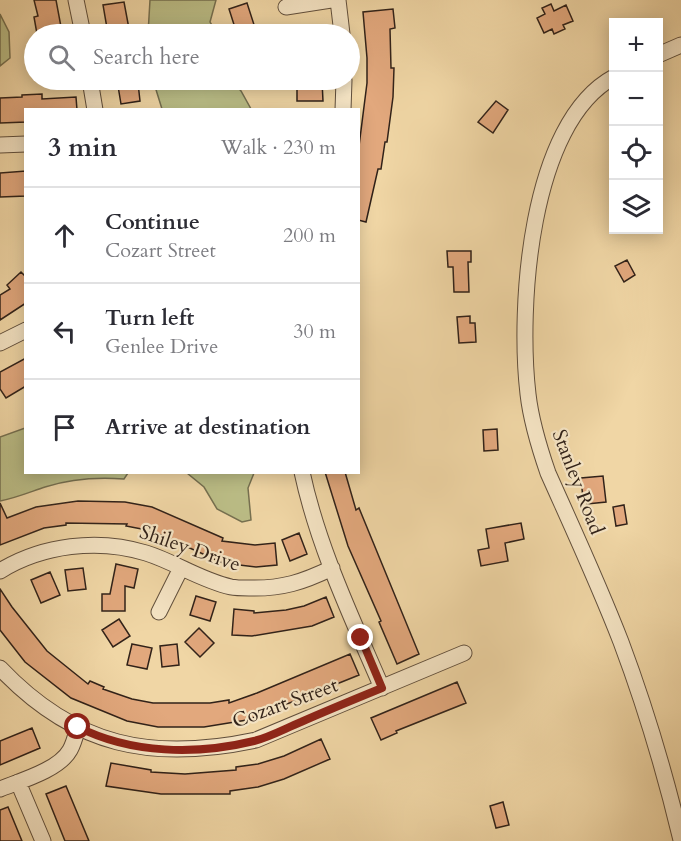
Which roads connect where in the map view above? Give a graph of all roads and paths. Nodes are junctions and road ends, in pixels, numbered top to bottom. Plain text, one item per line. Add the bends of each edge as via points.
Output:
1 (76, 0) edge
2 (331, 0) edge
3 (338, 0) edge
4 (285, 7) dead end
5 (80, 24) edge
6 (341, 24) edge
7 (681, 45) edge
8 (663, 53) edge
9 (609, 81) edge
10 (92, 90) edge
11 (344, 90) edge
12 (95, 108) edge
13 (343, 108) edge
14 (24, 144) edge
15 (0, 145) edge
16 (24, 331) edge
17 (0, 344) edge
18 (302, 474) edge
19 (180, 568) junction
20 (332, 568) junction
21 (0, 571) edge
22 (159, 612) dead end
23 (464, 653) dead end
24 (0, 668) edge
25 (382, 688) junction
26 (78, 727) junction
27 (18, 782) junction
28 (0, 789) edge
29 (681, 840) edge
30 (43, 841) edge

1 - 5 street
2 - 4 street
3 - 6 street
7 - 8 street
9 - 29 street, Stanley Road via 587,97 569,120 552,155 538,208 525,330 528,395 548,473 637,689
10 - 12 street
11 - 13 street
14 - 15 street
16 - 17 street
18 - 20 street via 308,502
19 - 20 street, Shiley Drive via 232,587 273,589 306,581
19 - 21 street, Shiley Drive via 145,552 88,545 55,549
19 - 22 street
20 - 25 street
23 - 25 street, Cozart Street
24 - 26 street, Cozart Street via 49,712
25 - 26 street, Cozart Street via 256,740 220,748 172,750 133,746
26 - 27 street via 63,759
27 - 28 street
27 - 30 street

